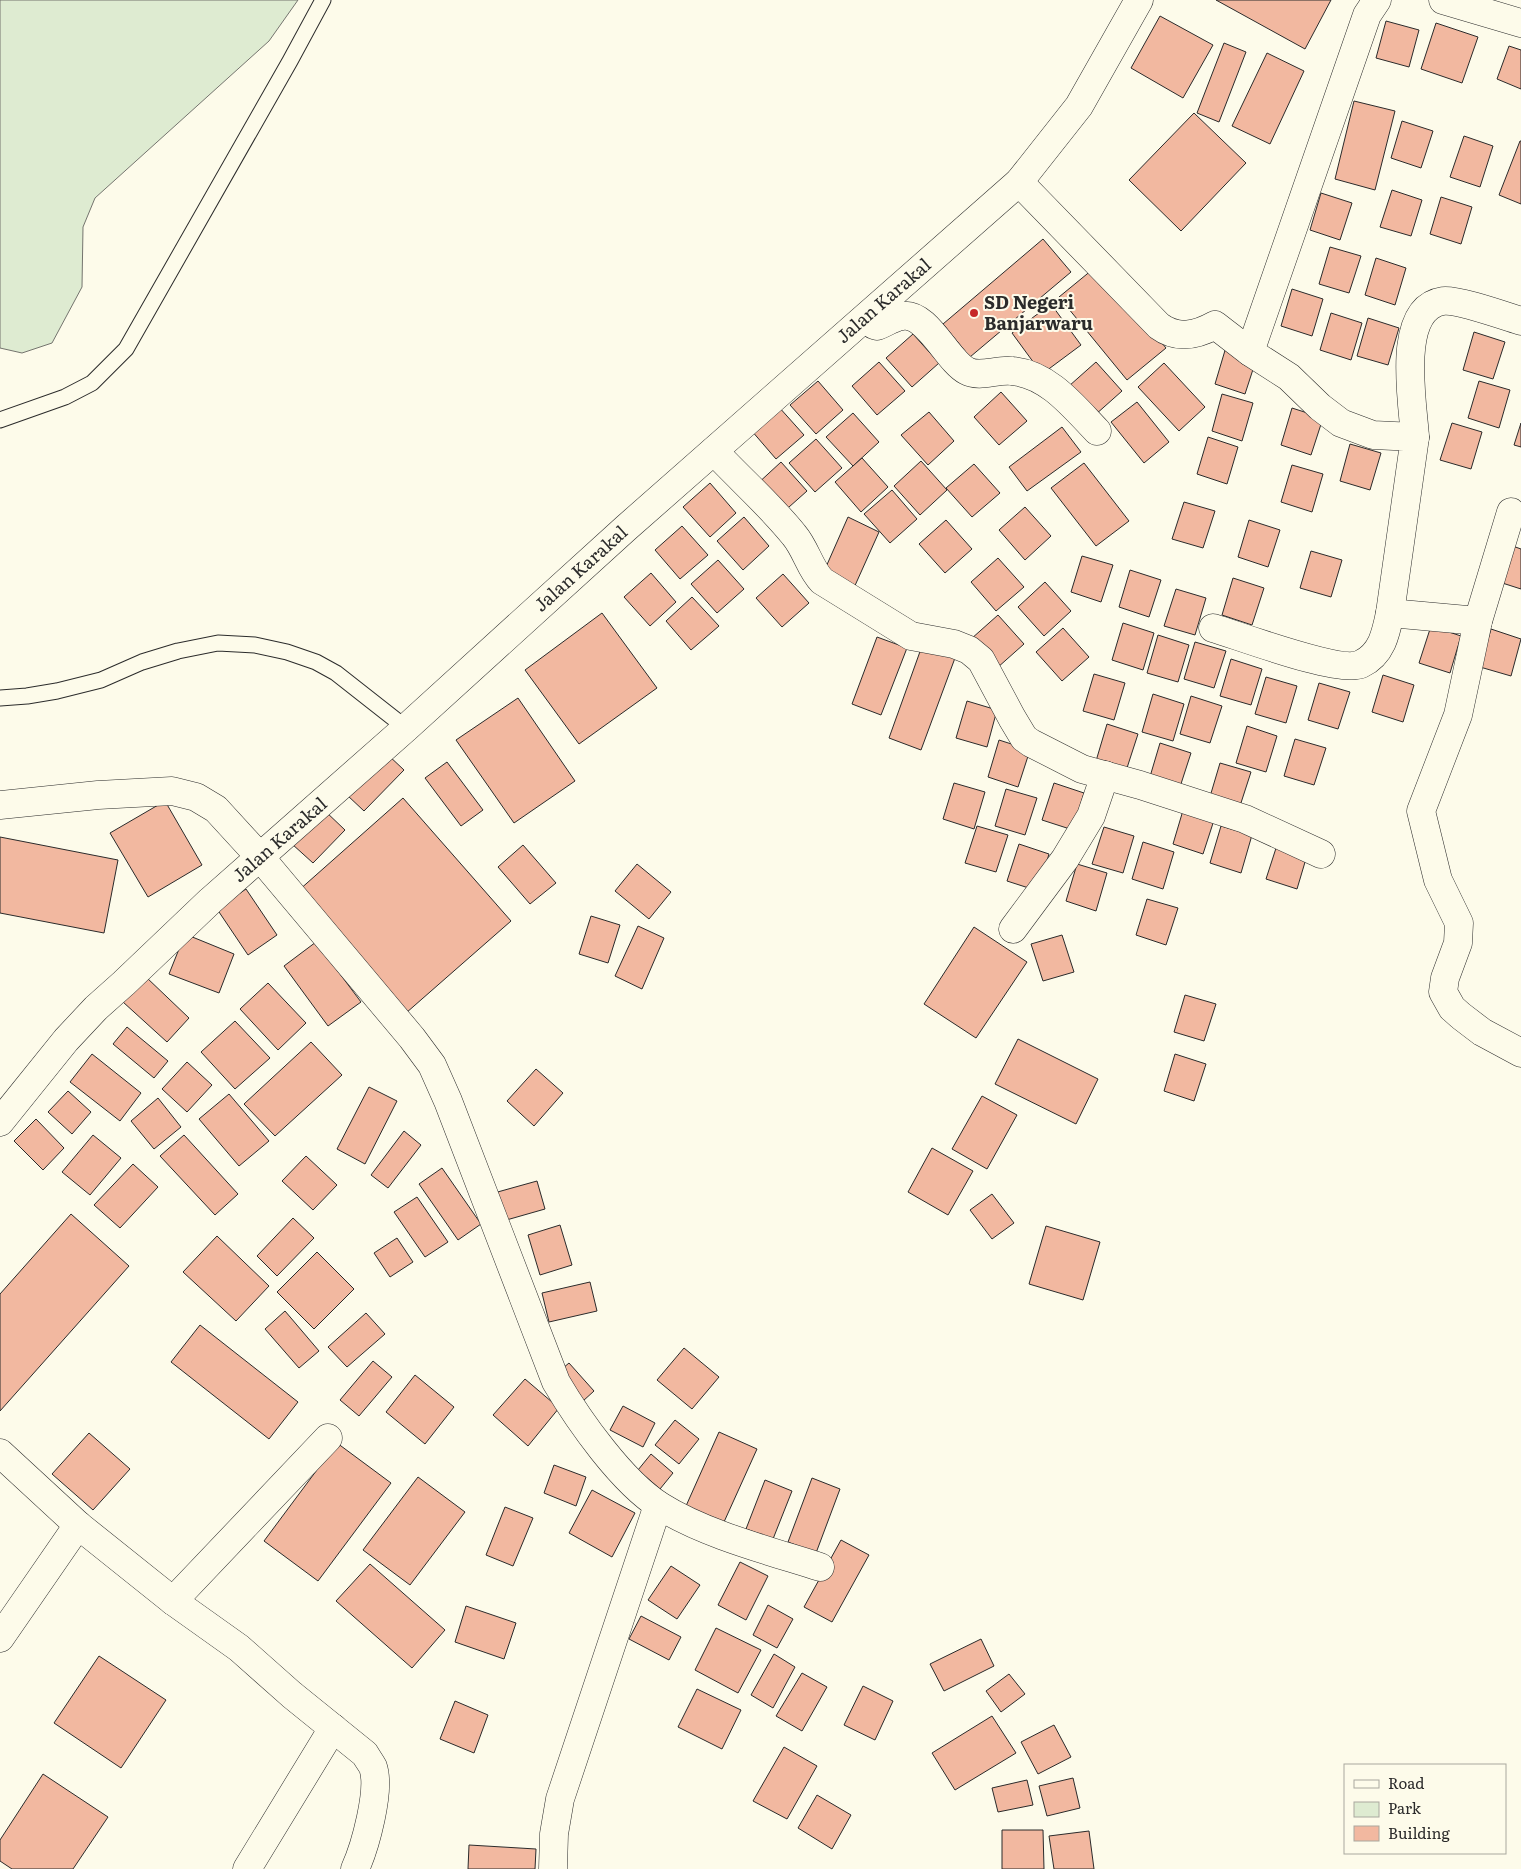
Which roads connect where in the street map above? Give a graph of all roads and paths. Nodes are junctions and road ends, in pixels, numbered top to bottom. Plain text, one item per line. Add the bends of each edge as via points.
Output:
1 (323, 0) edge
2 (1139, 0) edge
3 (1377, 0) edge
4 (1443, 0) edge
5 (1521, 23) edge
6 (1019, 182) junction
7 (866, 318) junction
8 (1521, 321) edge
9 (1250, 352) junction
10 (0, 420) edge
11 (1097, 431) dead end
12 (1415, 437) junction
13 (714, 451) junction
14 (1511, 512) dead end
15 (1390, 613) junction
16 (1478, 621) junction
17 (1213, 628) dead end
18 (0, 698) edge
19 (406, 728) junction
20 (1105, 775) junction
21 (0, 805) edge
22 (1321, 854) dead end
23 (260, 857) junction
24 (1013, 928) dead end
25 (1521, 1053) edge
26 (0, 1122) edge
27 (328, 1438) dead end
28 (0, 1452) edge
29 (658, 1505) junction
30 (78, 1525) junction
31 (820, 1567) dead end
32 (173, 1601) junction
33 (0, 1638) edge
34 (333, 1728) junction
35 (247, 1869) edge
36 (355, 1869) edge
37 (553, 1869) edge

1 - 10 lane via 126,349 92,383 65,397
2 - 6 street, Jalan Karakal via 1079,106
3 - 9 street via 1367,15
4 - 5 street
6 - 7 street, Jalan Karakal
6 - 9 street via 1167,332 1189,335 1215,325
7 - 11 street via 877,326 903,315 911,316 923,324 965,370 979,374 1012,370 1034,377 1065,398
7 - 13 street, Jalan Karakal
8 - 12 street via 1442,301 1422,314 1410,352
9 - 12 street via 1288,377 1340,423 1373,435
12 - 15 street
13 - 19 street, Jalan Karakal
13 - 20 street via 795,536 822,581 911,636 969,650 981,660 1024,738 1082,769
14 - 16 street
15 - 16 street
15 - 17 street via 1384,641 1378,650 1362,664 1352,667 1316,661
16 - 25 street via 1458,715 1421,811 1438,880 1459,923 1458,943 1443,992 1461,1016 1482,1032
18 - 19 lane via 57,691 101,680 142,662 210,644 255,645 287,652 329,669
19 - 23 street, Jalan Karakal
20 - 22 street via 1245,819
20 - 24 street via 1091,816 1065,859
21 - 23 street via 172,791 196,798 216,809
23 - 26 street, Jalan Karakal via 96,1008
23 - 29 street via 432,1065 556,1382 575,1414 602,1448 630,1481
27 - 32 street
28 - 30 street
29 - 31 street via 680,1518
29 - 37 street via 560,1799
30 - 32 street
30 - 33 street
32 - 34 street via 239,1648
34 - 35 street
34 - 36 street via 364,1754 375,1776 371,1819

